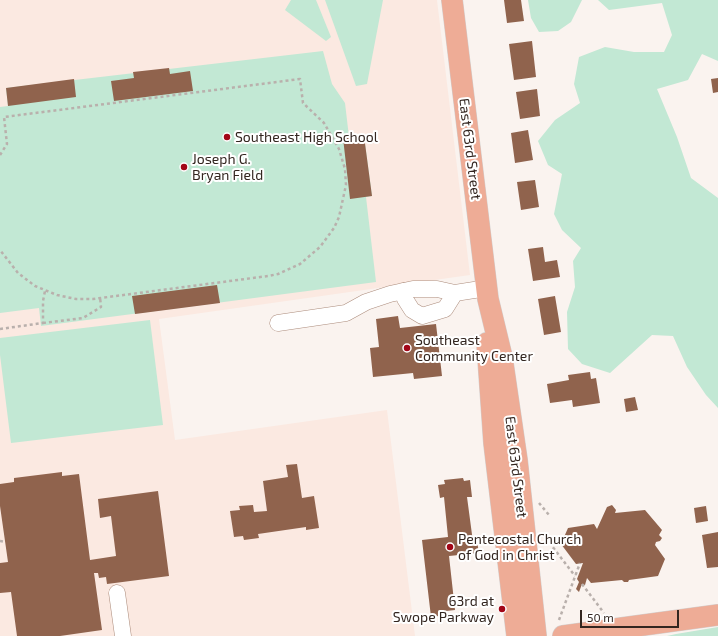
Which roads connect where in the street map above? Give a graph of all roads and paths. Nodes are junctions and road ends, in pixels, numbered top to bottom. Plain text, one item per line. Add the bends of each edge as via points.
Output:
1 (452, 0) edge
2 (0, 155) edge
3 (345, 169) junction
4 (341, 170) dead end
5 (0, 250) edge
6 (45, 291) junction
7 (403, 291) junction
8 (455, 293) junction
9 (488, 293) junction
10 (100, 298) junction
11 (44, 323) junction
12 (278, 323) dead end
13 (0, 329) edge
14 (536, 499) dead end
15 (549, 515) dead end
16 (540, 530) dead end
17 (0, 541) edge
18 (5, 542) dead end
19 (580, 563) dead end
20 (575, 576) junction
21 (582, 584) dead end
22 (117, 592) dead end
23 (604, 613) dead end
24 (718, 615) edge
25 (561, 628) edge
26 (123, 636) edge
27 (517, 636) edge
28 (536, 636) edge

1 - 9 main road, East 63rd Street
2 - 3 path via 7,144 4,117 300,80 303,103 330,132
3 - 4 path
3 - 10 path via 344,198 334,228 320,247 300,264 268,276
5 - 6 path via 18,273
6 - 10 path via 76,299
6 - 11 path via 42,301
7 - 8 lane via 437,289
7 - 8 lane via 412,310 422,316 445,309
7 - 12 lane via 366,302 346,313
8 - 9 lane
9 - 27 main road, East 63rd Street via 486,325 494,443
9 - 28 main road, East 63rd Street via 502,357
10 - 11 path via 101,307 83,318
11 - 13 path
14 - 15 path
16 - 20 path
17 - 18 path
19 - 20 path
20 - 25 path
21 - 23 path
22 - 26 lane
24 - 25 main road

